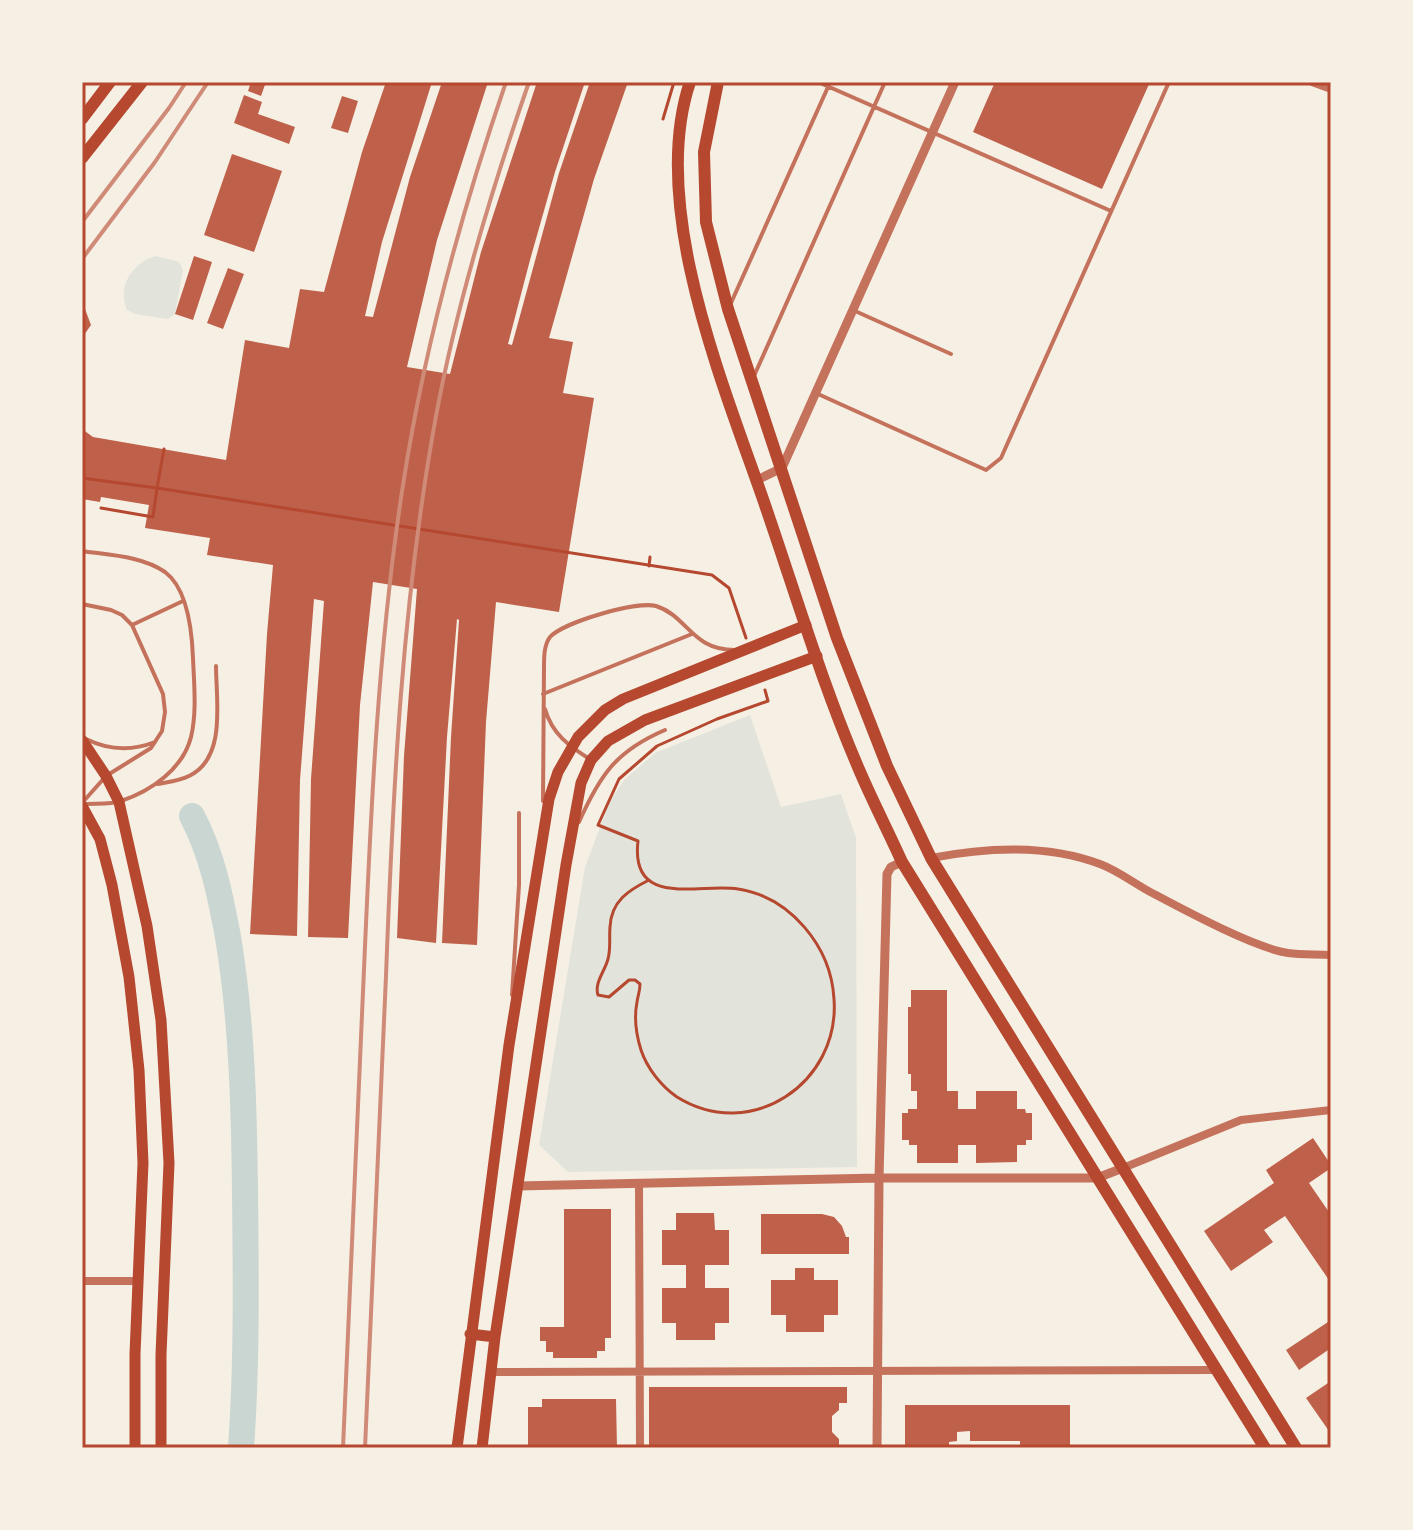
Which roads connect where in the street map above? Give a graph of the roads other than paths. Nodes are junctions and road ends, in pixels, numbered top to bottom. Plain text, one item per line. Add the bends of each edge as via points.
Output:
1 (110, 82) edge
2 (142, 82) edge
3 (690, 82) edge
4 (718, 82) edge
5 (818, 82) edge
6 (885, 82) edge
7 (955, 82) edge
8 (1169, 82) edge
9 (1312, 82) edge
10 (828, 87) junction
11 (1331, 89) edge
12 (874, 107) junction
13 (82, 119) edge
14 (933, 133) junction
15 (82, 158) edge
16 (1111, 211) junction
17 (728, 309) junction
18 (853, 310) junction
19 (951, 354) dead end
20 (752, 382) junction
21 (816, 393) junction
22 (782, 468) junction
23 (757, 480) junction
24 (82, 551) edge
25 (183, 601) junction
26 (82, 604) edge
27 (132, 625) junction
28 (806, 625) junction
29 (692, 634) junction
30 (747, 645) junction
31 (817, 656) junction
32 (216, 666) dead end
33 (543, 694) junction
34 (665, 730) dead end
35 (82, 738) edge
36 (157, 741) junction
37 (571, 747) junction
38 (591, 760) junction
39 (106, 776) junction
40 (156, 784) junction
41 (119, 802) junction
42 (82, 804) edge
43 (519, 813) dead end
44 (542, 842) junction
45 (570, 843) junction
46 (931, 858) junction
47 (902, 862) junction
48 (1331, 955) edge
49 (509, 1045) junction
50 (1331, 1110) edge
51 (1123, 1168) junction
52 (879, 1178) junction
53 (1097, 1178) junction
54 (639, 1184) junction
55 (518, 1186) junction
56 (82, 1281) edge
57 (138, 1281) junction
58 (470, 1334) junction
59 (495, 1337) junction
60 (1217, 1370) junction
61 (640, 1371) junction
62 (878, 1371) junction
63 (491, 1372) junction
64 (135, 1448) edge
65 (161, 1448) edge
66 (457, 1448) edge
67 (482, 1448) edge
68 (640, 1448) edge
69 (877, 1448) edge
70 (1265, 1448) edge
71 (1296, 1448) edge

1 - 13 main road
2 - 15 main road
3 - 23 main road via 678,144 681,218 693,287
4 - 17 main road via 704,152 706,222
5 - 10 lane
6 - 12 lane
7 - 14 street
8 - 16 lane
9 - 11 street
10 - 12 lane
10 - 17 lane
12 - 14 lane
12 - 20 lane
14 - 16 lane
14 - 18 street
16 - 21 lane via 1001,458 986,470
17 - 20 main road
18 - 19 lane
18 - 21 street
20 - 22 main road
21 - 22 street
22 - 23 street
22 - 46 main road via 842,653
23 - 28 main road
24 - 25 lane via 148,564 174,582
25 - 27 lane
25 - 40 lane via 192,631 193,728 186,752
26 - 27 lane via 111,610
27 - 36 lane via 163,694 165,723
28 - 30 main road
28 - 31 main road
29 - 30 lane via 711,646
29 - 33 lane
29 - 33 lane via 667,611 643,604 564,628 547,641
30 - 37 main road via 623,699 591,723
31 - 38 main road via 630,727
31 - 47 main road
32 - 40 lane via 215,733 209,757 188,777
33 - 37 lane via 551,726
33 - 44 lane
34 - 45 lane via 614,761
35 - 36 lane via 113,747
35 - 39 main road
36 - 39 lane
37 - 38 lane
37 - 44 main road via 553,786
38 - 45 main road
39 - 41 main road
39 - 42 lane
40 - 41 lane
41 - 42 lane
41 - 65 main road via 147,926 165,1068 169,1163
42 - 57 main road via 100,839 112,885 135,1023 143,1163
43 - 49 lane
44 - 49 main road
45 - 55 main road
46 - 48 street via 1003,849 1064,853 1103,864 1257,944 1286,953
46 - 51 main road
47 - 52 street via 887,874
47 - 53 main road
49 - 58 main road
50 - 51 street via 1241,1120
51 - 53 street
51 - 71 main road
52 - 53 street
52 - 54 street
52 - 62 street
53 - 60 main road
54 - 55 street
54 - 61 street
55 - 59 main road
56 - 57 street
57 - 64 main road
58 - 59 main road
58 - 66 main road
59 - 63 main road
60 - 62 street
60 - 70 main road
61 - 62 street
61 - 63 street
61 - 68 street
62 - 69 street
63 - 67 main road

